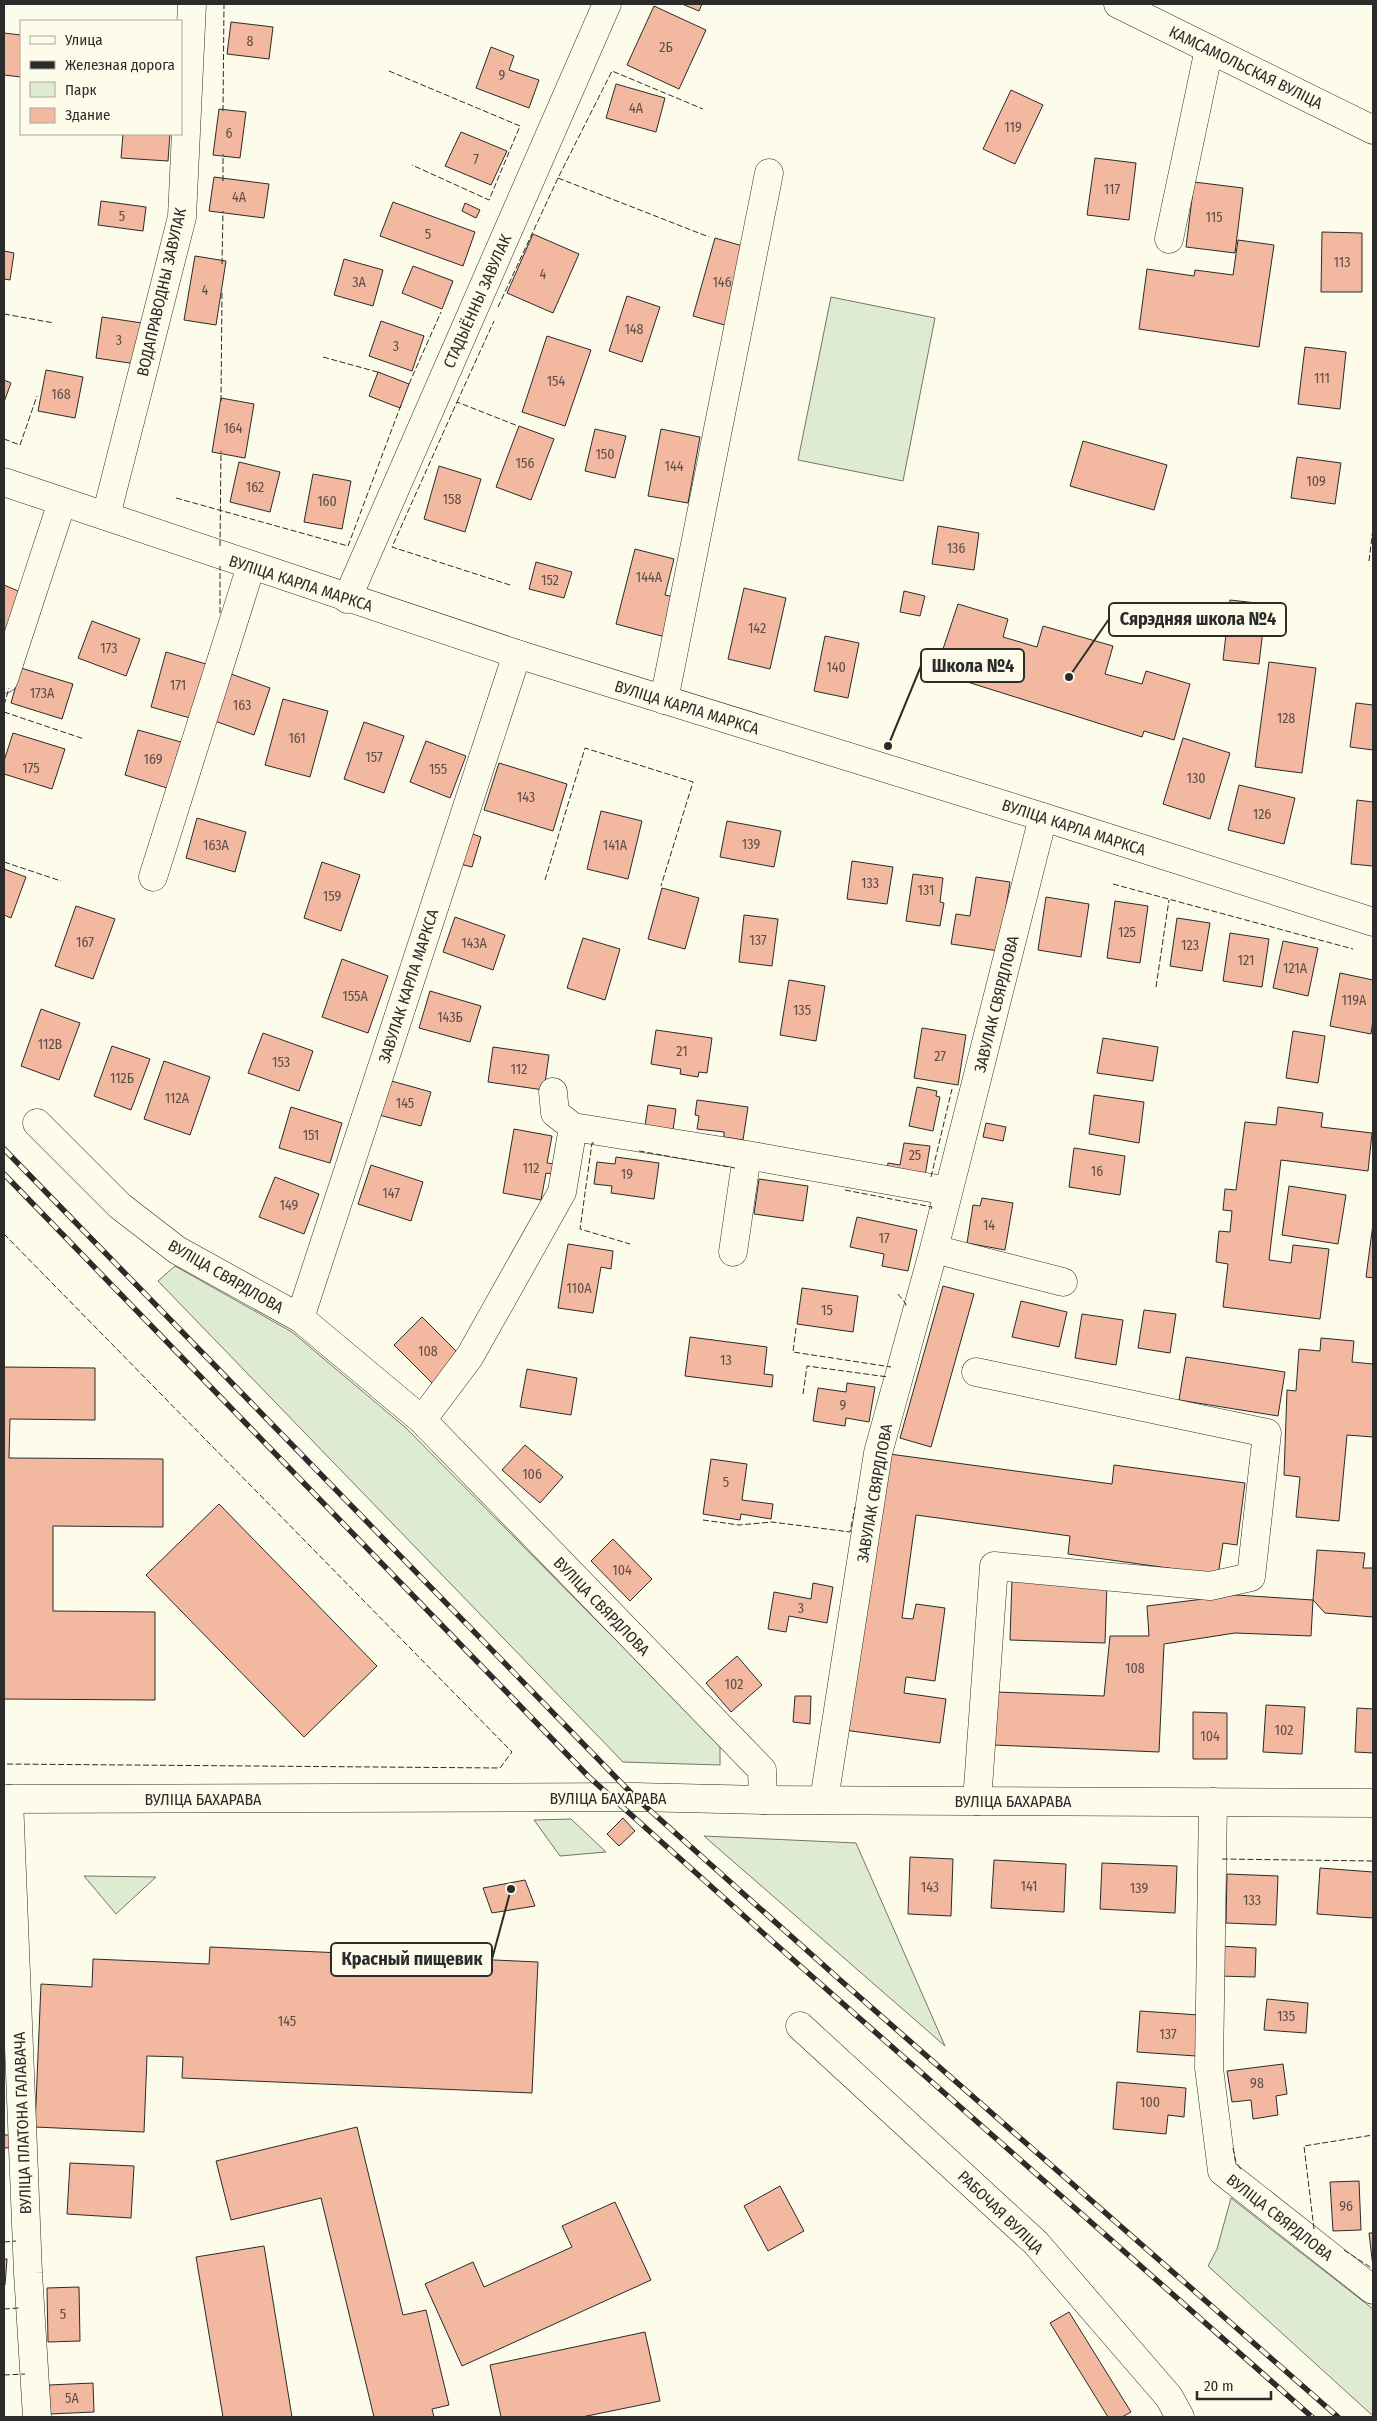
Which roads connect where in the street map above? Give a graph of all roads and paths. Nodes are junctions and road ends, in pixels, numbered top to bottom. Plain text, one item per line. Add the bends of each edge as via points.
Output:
1 (192, 4) edge
2 (607, 4) edge
3 (1118, 4) edge
4 (1209, 49) junction
5 (1373, 130) edge
6 (770, 172) dead end
7 (1169, 240) dead end
8 (4, 482) edge
9 (62, 502) junction
10 (106, 516) junction
11 (250, 566) junction
12 (347, 598) junction
13 (517, 654) junction
14 (4, 679) edge
15 (664, 700) junction
16 (1043, 817) junction
17 (153, 877) dead end
18 (1373, 922) edge
19 (553, 1092) dead end
20 (38, 1123) dead end
21 (574, 1126) junction
22 (747, 1155) junction
23 (948, 1191) junction
24 (934, 1248) junction
25 (733, 1252) dead end
26 (1063, 1282) dead end
27 (300, 1318) junction
28 (976, 1372) dead end
29 (422, 1420) junction
30 (6, 1799) edge
31 (763, 1800) junction
32 (824, 1800) junction
33 (977, 1801) junction
34 (1213, 1802) junction
35 (1373, 1803) edge
36 (800, 2026) dead end
37 (1373, 2290) edge
38 (37, 2417) edge
39 (1180, 2417) edge

1 - 10 street, ВОДАПРАВОДНЫ ЗАВУЛАК via 182,217
2 - 12 street, СТАДЫЁННЫ ЗАВУЛАК
3 - 4 street, КАМСАМОЛЬСКАЯ ВУЛІЦА
4 - 5 street, КАМСАМОЛЬСКАЯ ВУЛІЦА
4 - 7 street
6 - 15 street
8 - 9 street, ВУЛІЦА КАРЛА МАРКСА
9 - 10 street, ВУЛІЦА КАРЛА МАРКСА
9 - 14 street
10 - 11 street, ВУЛІЦА КАРЛА МАРКСА
11 - 12 street, ВУЛІЦА КАРЛА МАРКСА
11 - 17 street
12 - 13 street, ВУЛІЦА КАРЛА МАРКСА
13 - 15 street, ВУЛІЦА КАРЛА МАРКСА
13 - 27 street, ЗАВУЛАК КАРЛА МАРКСА
15 - 16 street, ВУЛІЦА КАРЛА МАРКСА
16 - 18 street, ВУЛІЦА КАРЛА МАРКСА
16 - 23 street, ЗАВУЛАК СВЯРДЛОВА
19 - 21 street via 555,1113
20 - 27 street, ВУЛІЦА СВЯРДЛОВА via 120,1206 177,1250
21 - 22 street
21 - 29 street via 562,1192 470,1356
22 - 23 street
22 - 25 street
23 - 24 street, ЗАВУЛАК СВЯРДЛОВА
24 - 26 street
24 - 32 street, ЗАВУЛАК СВЯРДЛОВА via 878,1453
27 - 29 street, ВУЛІЦА СВЯРДЛОВА
28 - 33 street via 1267,1433 1251,1577 1210,1586 994,1566
29 - 31 street, ВУЛІЦА СВЯРДЛОВА via 762,1770
30 - 31 street, ВУЛІЦА БАХАРАВА via 635,1796
30 - 38 street, ВУЛІЦА ПЛАТОНА ГАЛАВАЧА
31 - 32 street, ВУЛІЦА БАХАРАВА
32 - 33 street, ВУЛІЦА БАХАРАВА
33 - 34 street, ВУЛІЦА БАХАРАВА
34 - 35 street, ВУЛІЦА БАХАРАВА
34 - 37 street, ВУЛІЦА СВЯРДЛОВА via 1209,2068 1222,2171
36 - 39 street, РАБОЧАЯ ВУЛІЦА via 1036,2243 1169,2398

